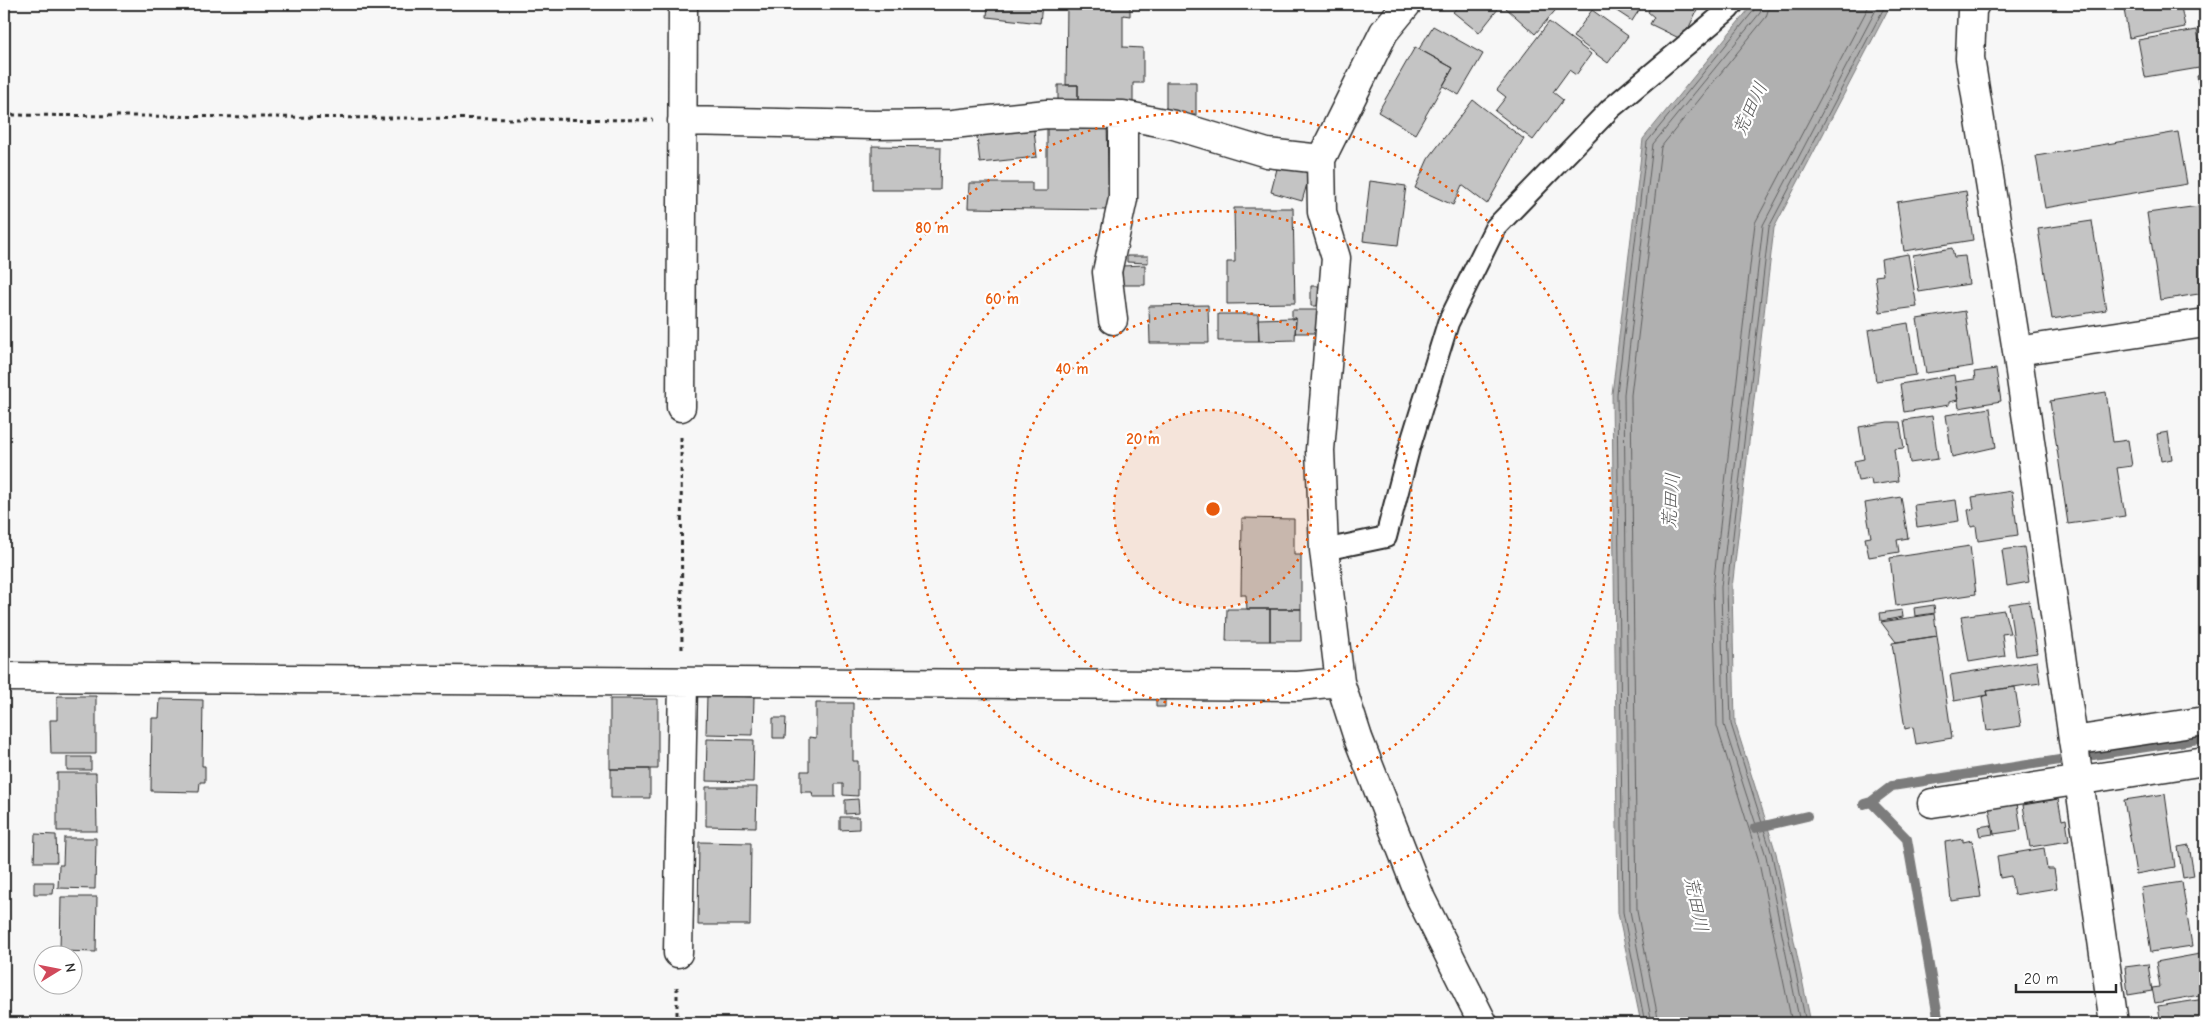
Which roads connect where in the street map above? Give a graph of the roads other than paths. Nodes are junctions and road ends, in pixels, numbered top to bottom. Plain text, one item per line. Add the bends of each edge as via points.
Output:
1 (683, 4) edge
2 (1407, 4) edge
3 (1733, 4) edge
4 (1975, 4) edge
5 (1123, 115) junction
6 (682, 121) junction
7 (1321, 159) junction
8 (1113, 320) dead end
9 (2205, 323) edge
10 (2017, 351) junction
11 (680, 407) road end
12 (1324, 550) junction
13 (4, 677) edge
14 (1340, 682) junction
15 (683, 683) junction
16 (2205, 721) edge
17 (2073, 740) junction
18 (2205, 761) edge
19 (2079, 781) junction
20 (1932, 803) dead end
21 (678, 953) road end
22 (1483, 1023) edge
23 (2114, 1023) edge

1 - 6 street
2 - 7 street via 1384,32
3 - 12 lane via 1610,109 1495,228 1448,323 1386,537
4 - 10 street via 1970,58
5 - 6 street via 1047,114 953,124
5 - 7 street via 1174,125 1267,153
5 - 8 street via 1123,199 1107,272
6 - 11 street
7 - 12 street via 1322,212 1336,258 1320,450
9 - 10 street
10 - 17 street
12 - 14 street
13 - 15 street
14 - 15 street via 1298,686
14 - 22 street via 1358,738 1421,899
15 - 21 street
16 - 17 street
17 - 19 street
18 - 19 street
19 - 20 street
19 - 23 street

